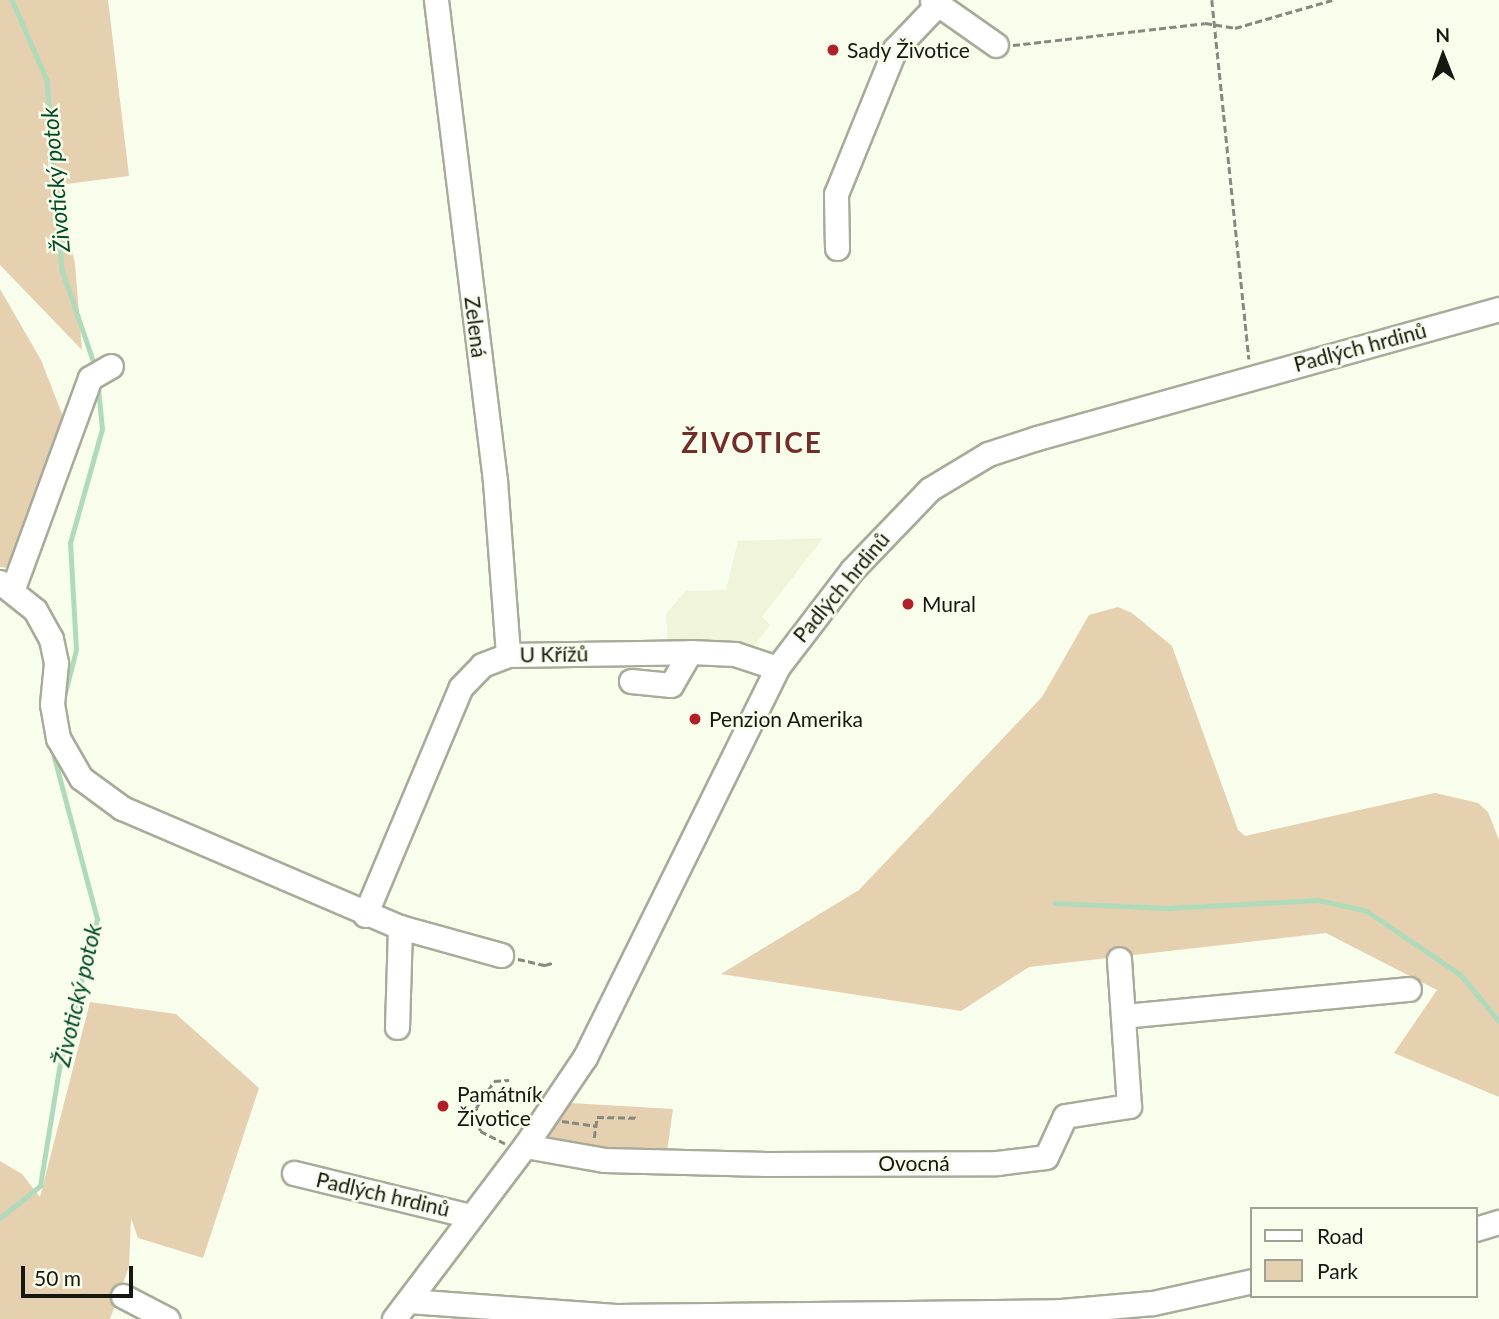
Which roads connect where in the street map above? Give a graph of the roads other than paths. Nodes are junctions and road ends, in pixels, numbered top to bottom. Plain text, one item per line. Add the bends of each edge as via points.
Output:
1 (436, 0) edge
2 (934, 3) edge
3 (996, 45) road end
4 (837, 248) dead end
5 (1499, 309) edge
6 (111, 366) dead end
7 (6, 587) edge
8 (690, 652) junction
9 (508, 655) junction
10 (777, 668) junction
11 (631, 681) dead end
12 (365, 915) junction
13 (400, 927) junction
14 (501, 955) road end
15 (1119, 960) dead end
16 (1409, 989) dead end
17 (1123, 1016) junction
18 (397, 1027) dead end
19 (523, 1149) junction
20 (294, 1173) dead end
21 (471, 1216) junction
22 (1499, 1222) edge
23 (1478, 1228) edge
24 (1250, 1281) edge
25 (123, 1296) dead end
26 (401, 1310) edge
27 (615, 1317) edge
28 (167, 1319) edge

1 - 9 street, Zelená via 495,481
2 - 3 street
2 - 4 street via 895,50 836,194
5 - 10 street, Padlých hrdinů via 988,454 930,489 882,536 815,614
6 - 7 street via 90,378
7 - 12 street via 39,616 51,639 56,663 52,710 58,738 87,786 122,808
8 - 9 street, U Křížů
8 - 10 street, U Křížů via 735,654
8 - 11 street via 671,685
9 - 12 street, U Křížů via 482,665 461,687
10 - 19 street, Padlých hrdinů via 585,1057
12 - 13 street
13 - 14 street
13 - 18 street
15 - 17 street, Ovocná
16 - 17 street
17 - 19 street, Ovocná via 1129,1106 1065,1116 1046,1157 997,1163 767,1164 604,1160
19 - 21 street, Padlých hrdinů
20 - 21 street, Padlých hrdinů
21 - 26 street, Padlých hrdinů
22 - 23 street
24 - 27 street via 1153,1303 1061,1311
25 - 28 street
26 - 27 street

